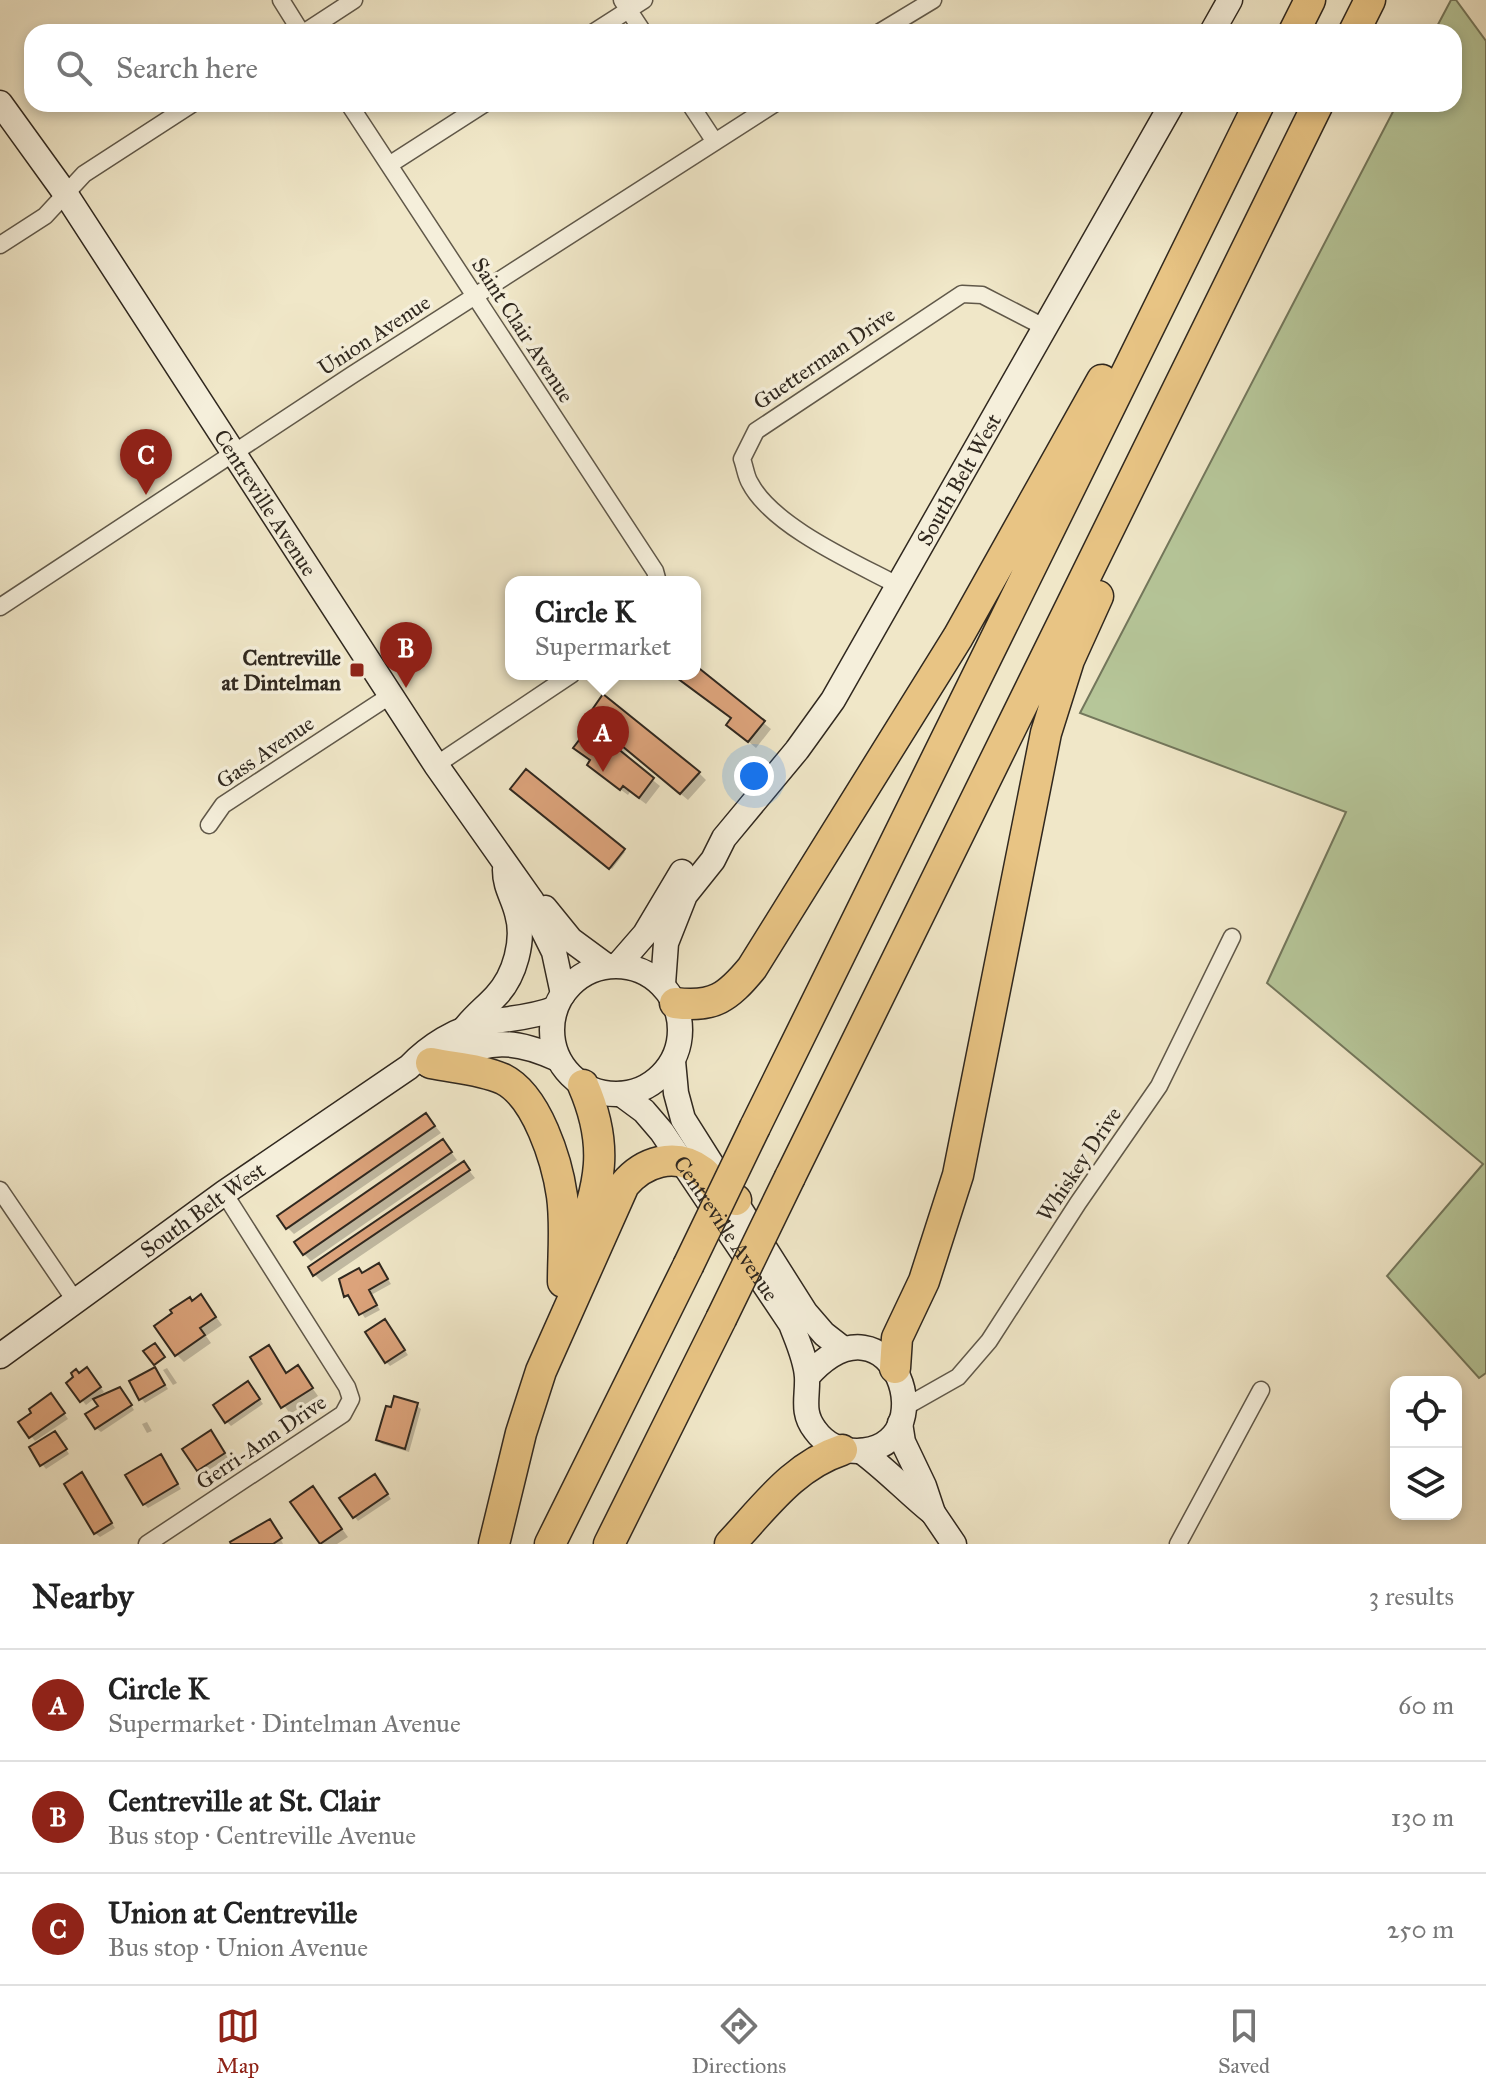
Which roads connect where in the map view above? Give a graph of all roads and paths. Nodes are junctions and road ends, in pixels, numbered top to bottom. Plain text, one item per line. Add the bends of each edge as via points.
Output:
1 (281, 0) edge
2 (354, 0) edge
3 (644, 0) edge
4 (933, 0) edge
5 (1230, 0) edge
6 (1310, 0) edge
7 (1370, 0) edge
8 (625, 5) edge
9 (298, 24) edge
10 (316, 24) edge
11 (603, 24) edge
12 (638, 24) edge
13 (893, 24) edge
14 (1216, 24) edge
15 (1298, 24) edge
16 (1358, 24) edge
17 (0, 103) edge
18 (180, 112) edge
19 (354, 112) edge
20 (472, 112) edge
21 (695, 112) edge
22 (762, 112) edge
23 (1167, 112) edge
24 (1255, 112) edge
25 (1314, 112) edge
26 (715, 142) junction
27 (389, 165) junction
28 (65, 193) junction
29 (0, 245) edge
30 (474, 296) junction
31 (1157, 310) junction
32 (1044, 327) junction
33 (1192, 360) junction
34 (233, 453) junction
35 (656, 576) edge
36 (899, 586) junction
37 (0, 607) edge
38 (563, 680) edge
39 (391, 695) junction
40 (436, 765) junction
41 (209, 825) dead end
42 (724, 838) junction
43 (504, 860) junction
44 (532, 901) junction
45 (1232, 937) dead end
46 (612, 965) junction
47 (669, 994) junction
48 (558, 1001) junction
49 (463, 1030) junction
50 (558, 1059) junction
51 (673, 1061) junction
52 (420, 1065) junction
53 (583, 1085) junction
54 (621, 1094) junction
55 (683, 1162) junction
56 (0, 1190) edge
57 (224, 1193) junction
58 (736, 1200) junction
59 (563, 1282) junction
60 (74, 1299) junction
61 (842, 1348) junction
62 (0, 1356) edge
63 (541, 1371) junction
64 (899, 1375) junction
65 (807, 1377) junction
66 (1261, 1390) dead end
67 (930, 1391) junction
68 (903, 1415) junction
69 (851, 1450) junction
70 (933, 1513) junction
71 (147, 1544) edge
72 (494, 1544) edge
73 (550, 1544) edge
74 (609, 1544) edge
75 (730, 1544) edge
76 (954, 1544) edge
77 (1178, 1544) edge

1 - 9 street
2 - 10 street
3 - 8 street
4 - 13 street
5 - 14 main road
6 - 15 highway
7 - 16 highway
8 - 11 street
8 - 12 street
17 - 28 main road, Centreville Avenue
18 - 28 street via 84,174
19 - 27 street, Saint Clair Avenue
20 - 27 street
21 - 26 street
22 - 26 street, Union Avenue
23 - 32 main road, South Belt West
24 - 31 highway
25 - 33 highway
26 - 30 street, Union Avenue
27 - 30 street, Saint Clair Avenue
28 - 29 street via 45,216
28 - 34 main road, Centreville Avenue
30 - 34 street, Union Avenue
30 - 35 street, Saint Clair Avenue
31 - 47 highway via 1123,342 958,637 752,968 711,1003 700,1006
31 - 73 highway, bridge
32 - 36 main road, South Belt West
32 - 36 street, Guetterman Drive via 982,295 962,294 756,431 742,459 750,484 773,511 813,540
33 - 64 highway via 1182,418 1054,703 958,1175 924,1281 897,1338
33 - 74 highway, bridge
34 - 37 street, Union Avenue
34 - 39 main road, Centreville Avenue
36 - 42 main road, South Belt West via 815,725
38 - 40 street
39 - 40 main road, Centreville Avenue
39 - 41 street, Gass Avenue via 223,805
40 - 43 main road, Centreville Avenue
42 - 46 main road, South Belt West via 686,867 645,934
42 - 47 main road, South Belt West via 675,916 666,943
43 - 44 main road, Centreville Avenue
43 - 49 main road via 519,924 518,952 499,994
44 - 46 main road, Centreville Avenue via 547,910 578,946
44 - 48 main road, Centreville Avenue via 554,952
45 - 67 street, Whiskey Drive via 1159,1086 989,1341 958,1377
46 - 47 main road via 642,971
46 - 48 main road, South Belt West via 583,974
47 - 51 main road, South Belt West via 680,1035
48 - 49 main road, South Belt West via 525,1018
48 - 50 main road via 552,1035
49 - 52 main road, South Belt West via 424,1051
50 - 52 main road, South Belt West via 512,1043 483,1045
50 - 53 main road, South Belt West
51 - 54 main road via 641,1089
51 - 58 main road, Centreville Avenue via 683,1119
52 - 57 main road, South Belt West
52 - 59 highway via 481,1072 506,1081 525,1099 538,1119 562,1195
53 - 54 main road
53 - 59 highway via 595,1114 601,1162 584,1229
54 - 55 main road, Centreville Avenue via 644,1111
55 - 58 highway
55 - 63 highway via 646,1166 624,1185
55 - 65 main road, Centreville Avenue via 791,1324
56 - 60 street
57 - 60 main road, South Belt West
57 - 71 street, Gerri-Ann Drive via 351,1399 343,1414
58 - 61 main road, Centreville Avenue via 805,1312
59 - 63 highway via 545,1326
60 - 62 main road, South Belt West
61 - 64 main road, Centreville Avenue via 873,1352
61 - 65 main road
63 - 72 highway
64 - 67 street via 915,1389
64 - 68 main road, Centreville Avenue
65 - 69 main road, Centreville Avenue via 806,1415 814,1430 827,1443
66 - 77 street
67 - 68 street, Whiskey Drive
68 - 69 main road via 884,1442
68 - 70 main road, Centreville Avenue via 903,1442
69 - 70 main road, Centreville Avenue via 893,1476
69 - 75 highway via 807,1465
70 - 76 main road, Centreville Avenue

